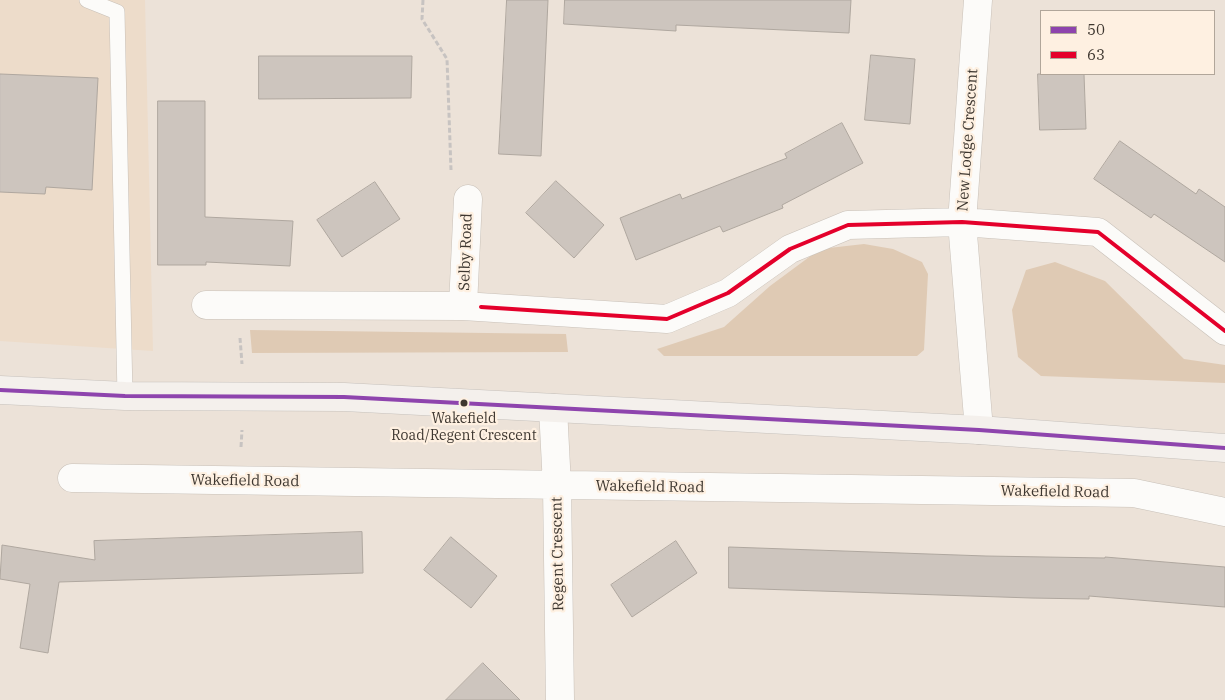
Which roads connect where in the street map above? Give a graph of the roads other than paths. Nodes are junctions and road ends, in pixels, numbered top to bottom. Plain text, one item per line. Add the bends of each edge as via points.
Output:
1 (87, 0) edge
2 (978, 0) edge
3 (468, 199) road end
4 (962, 222) junction
5 (206, 305) dead end
6 (463, 306) junction
7 (1225, 331) edge
8 (0, 390) edge
9 (125, 396) junction
10 (553, 408) junction
11 (979, 430) junction
12 (1225, 448) edge
13 (72, 478) dead end
14 (557, 486) junction
15 (1225, 512) edge
16 (560, 700) edge

1 - 9 lane via 118,12
2 - 4 street, New Lodge Crescent
3 - 6 street, Selby Road
4 - 6 street via 848,225 790,249 728,293 667,319
4 - 7 street via 1098,232
4 - 11 street, New Lodge Crescent
5 - 6 street
8 - 9 main road
9 - 10 main road via 344,397
10 - 11 main road
10 - 14 street, Regent Crescent
11 - 12 main road
13 - 14 street, Wakefield Road
14 - 15 street, Wakefield Road via 1134,492
14 - 16 street, Regent Crescent

